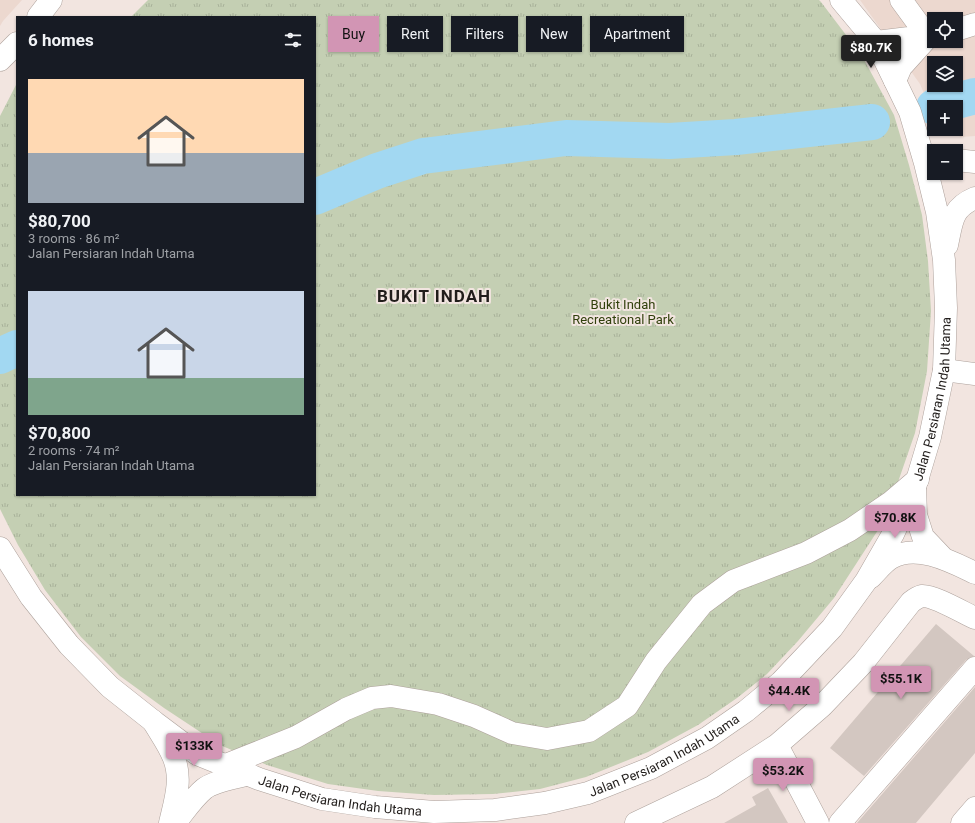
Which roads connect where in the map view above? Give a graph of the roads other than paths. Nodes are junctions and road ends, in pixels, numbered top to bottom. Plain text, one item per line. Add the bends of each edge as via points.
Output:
1 (51, 0) edge
2 (841, 0) edge
3 (901, 0) edge
4 (39, 16) edge
5 (975, 24) edge
6 (963, 28) edge
7 (927, 31) edge
8 (927, 36) edge
9 (927, 40) edge
10 (876, 42) junction
11 (16, 44) edge
12 (0, 60) edge
13 (895, 82) junction
14 (910, 112) junction
15 (929, 144) edge
16 (963, 161) edge
17 (975, 162) edge
18 (975, 198) edge
19 (944, 260) junction
20 (944, 370) junction
21 (975, 374) edge
22 (916, 483) junction
23 (0, 548) edge
24 (942, 557) junction
25 (975, 573) edge
26 (866, 582) junction
27 (975, 618) edge
28 (975, 668) edge
29 (153, 722) junction
30 (777, 745) junction
31 (226, 765) junction
32 (249, 774) junction
33 (975, 808) edge
34 (170, 823) edge
35 (175, 823) edge
36 (636, 823) edge
37 (818, 823) edge
38 (840, 823) edge
39 (962, 823) edge

1 - 4 main road
2 - 10 main road, Jalan Persiaran Indah Utama
3 - 7 main road
5 - 6 main road
8 - 10 main road
9 - 13 main road via 901,67
10 - 13 main road, Jalan Persiaran Indah Utama
11 - 12 main road
13 - 14 main road, Jalan Persiaran Indah Utama
14 - 15 main road
14 - 19 main road, Jalan Persiaran Indah Utama via 937,212
16 - 17 main road
18 - 19 main road via 967,201 954,214
19 - 20 main road, Jalan Persiaran Indah Utama
20 - 21 main road
20 - 22 main road, Jalan Persiaran Indah Utama via 930,437
22 - 24 main road via 916,515 923,536
22 - 26 main road, Jalan Persiaran Indah Utama via 893,534
22 - 31 main road via 850,530 806,553 733,581 702,604 656,660 627,706 589,731 547,739 512,733 438,704 391,696 372,698 346,708 296,738
23 - 29 main road, Jalan Persiaran Indah Utama via 31,597 69,645 110,687
24 - 25 main road
24 - 26 main road via 906,553 891,558
26 - 32 main road, Jalan Persiaran Indah Utama via 832,628 780,682 746,711 700,742 651,768 588,793 545,803 495,810 434,812 322,799
27 - 30 main road via 934,599 922,596 916,598 863,663 822,706
28 - 38 main road
29 - 31 main road, Jalan Persiaran Indah Utama via 197,754
29 - 34 main road via 173,756 178,775
30 - 36 main road via 712,787
30 - 37 main road
31 - 32 main road, Jalan Persiaran Indah Utama
32 - 35 main road via 205,788
33 - 39 main road

